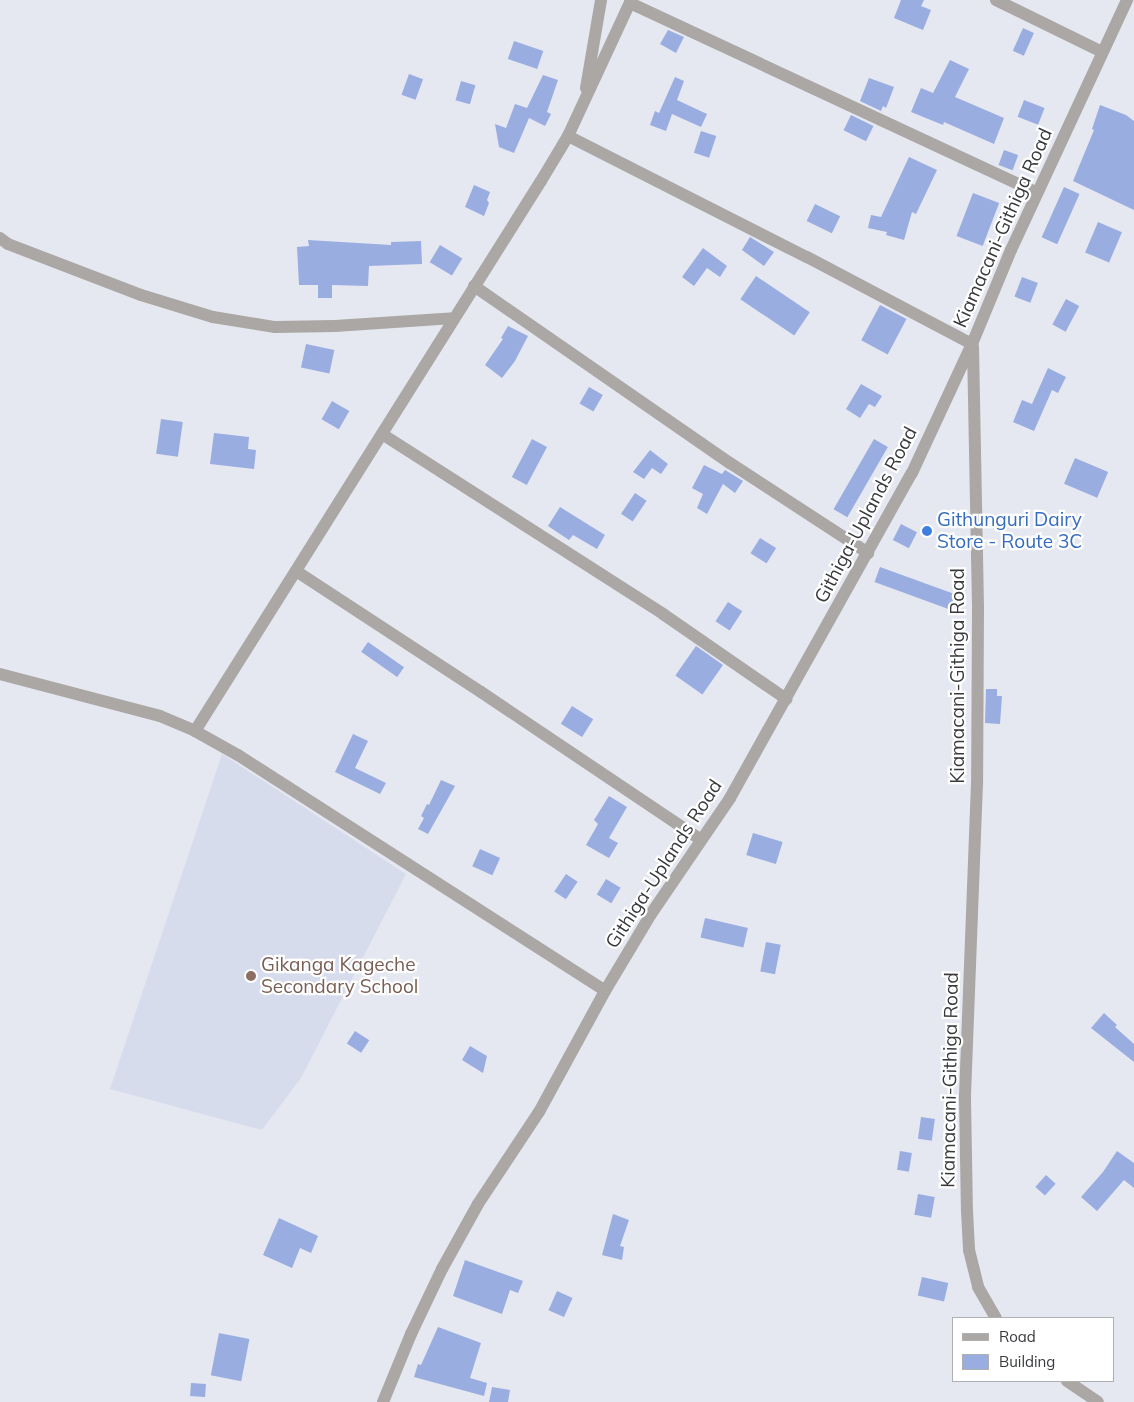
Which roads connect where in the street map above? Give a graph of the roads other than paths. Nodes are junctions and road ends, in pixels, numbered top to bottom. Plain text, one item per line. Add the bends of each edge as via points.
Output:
1 (601, 0) edge
2 (996, 0) edge
3 (1127, 0) edge
4 (631, 1) edge
5 (1102, 52) junction
6 (584, 101) junction
7 (568, 136) junction
8 (1037, 193) junction
9 (3, 241) edge
10 (474, 286) junction
11 (454, 318) junction
12 (972, 344) junction
13 (382, 434) junction
14 (868, 553) junction
15 (296, 572) junction
16 (0, 674) edge
17 (786, 699) junction
18 (195, 731) junction
19 (701, 840) junction
20 (605, 991) junction
21 (995, 1317) edge
22 (1068, 1382) edge
23 (383, 1402) edge
24 (1098, 1402) edge

1 - 6 street
2 - 5 street
3 - 5 street, Kiamacani-Githiga Road
4 - 6 street
4 - 8 street
5 - 8 street, Kiamacani-Githiga Road
6 - 7 street
7 - 10 street
7 - 12 street
8 - 12 street, Kiamacani-Githiga Road
9 - 11 street via 141,295 213,317 275,327
10 - 11 street
10 - 14 street via 730,463
11 - 13 street
12 - 14 street, Githiga-Uplands Road via 912,473
12 - 21 street, Kiamacani-Githiga Road via 978,609 977,783 965,1099 967,1211 969,1250 978,1287
13 - 15 street
13 - 17 street via 663,614
14 - 17 street, Githiga-Uplands Road
15 - 18 street
15 - 19 street
16 - 18 street via 160,716
17 - 19 street, Githiga-Uplands Road via 730,798
18 - 20 street via 238,755
19 - 20 street, Githiga-Uplands Road
20 - 23 street, Githiga-Uplands Road via 540,1112 478,1204 442,1269
22 - 24 street

